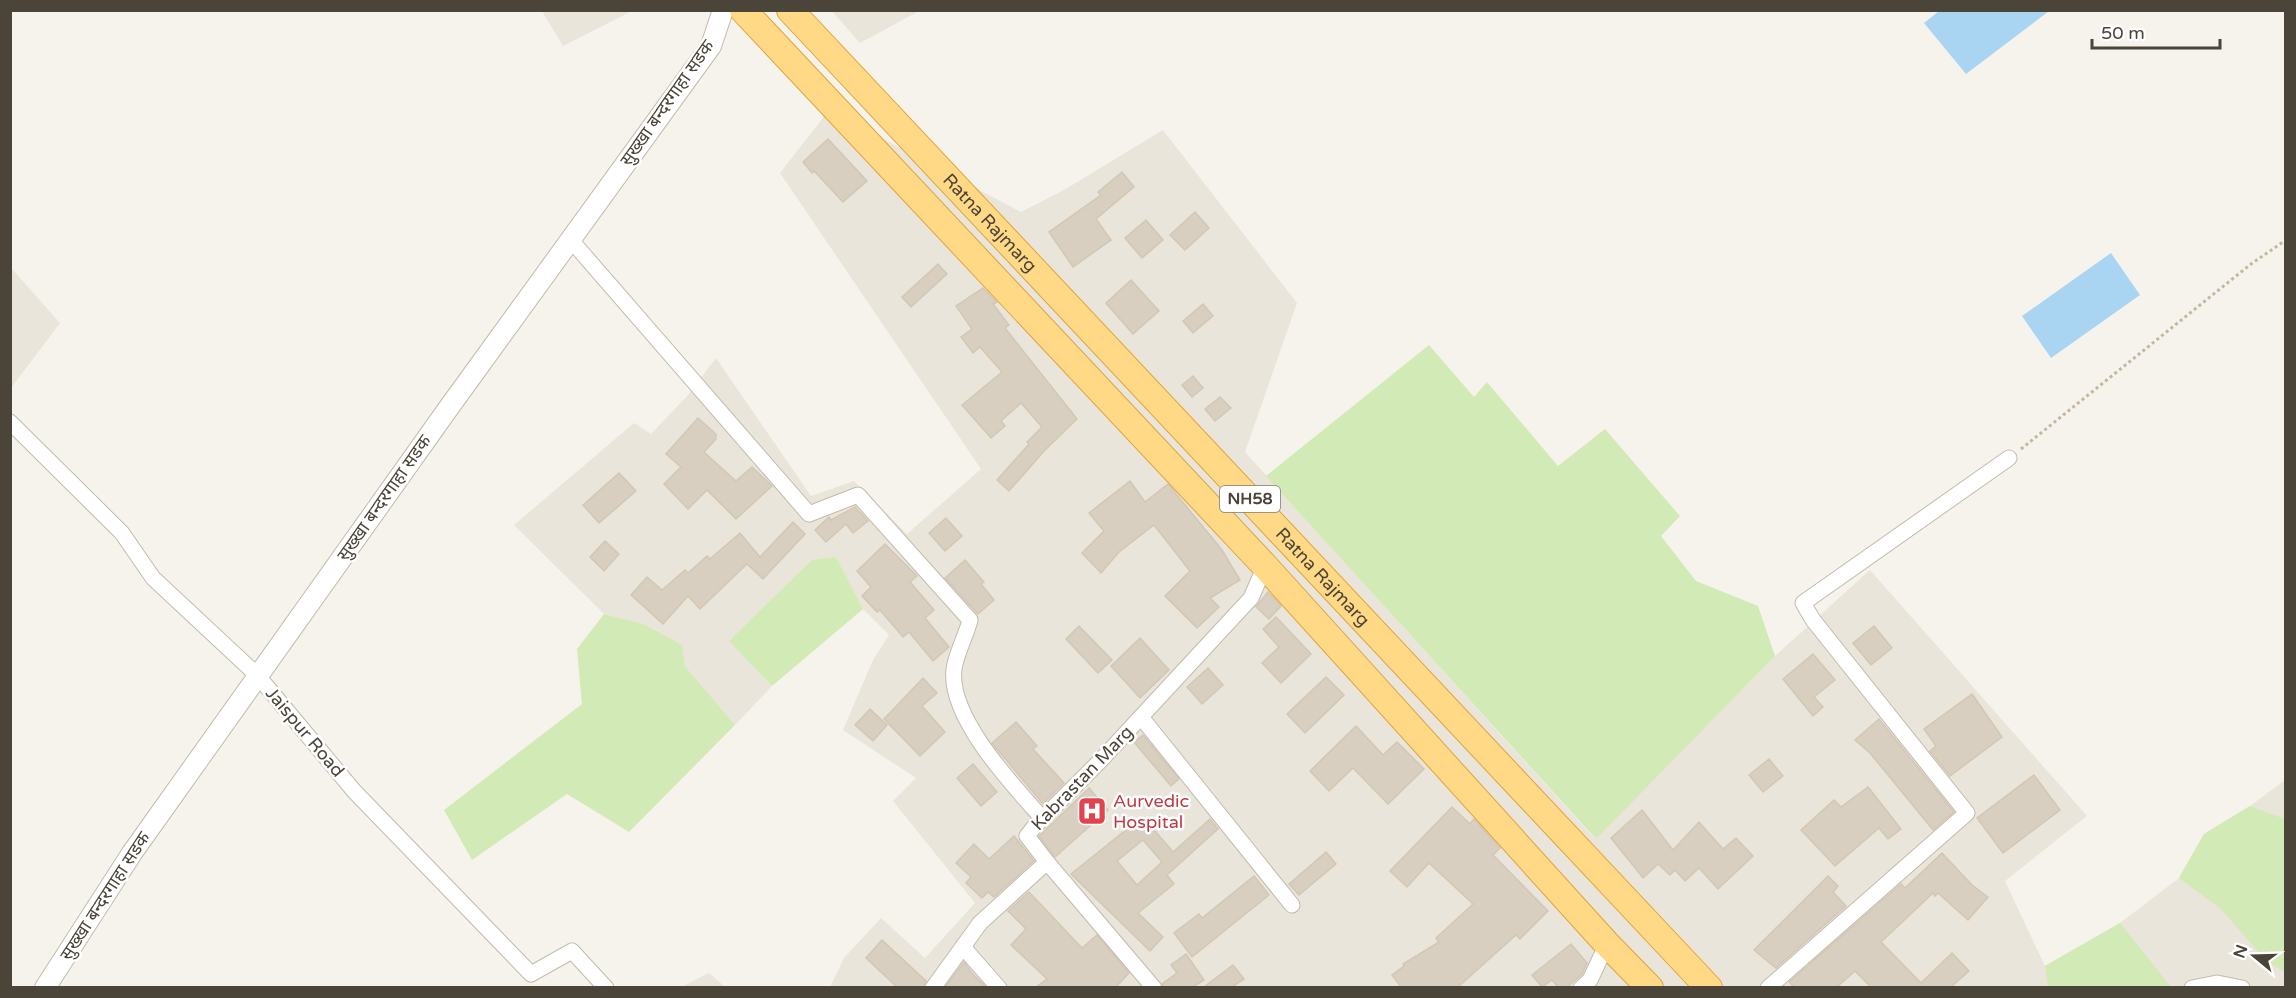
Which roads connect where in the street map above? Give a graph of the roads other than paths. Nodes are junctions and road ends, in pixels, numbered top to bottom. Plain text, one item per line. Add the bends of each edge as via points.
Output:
1 (723, 10) edge
2 (743, 10) edge
3 (790, 10) edge
4 (570, 239) junction
5 (10, 422) edge
6 (2009, 458) road end
7 (1265, 566) junction
8 (258, 676) junction
9 (1141, 717) junction
10 (1042, 818) junction
11 (1047, 862) junction
12 (1292, 905) dead end
13 (1607, 944) junction
14 (963, 947) junction
15 (45, 987) edge
16 (606, 987) edge
17 (933, 987) edge
18 (999, 987) edge
19 (1154, 987) edge
20 (1581, 987) edge
21 (1650, 987) edge
22 (1709, 987) edge
23 (1768, 987) edge
24 (2192, 987) edge
25 (2242, 987) edge

1 - 4 street, सुख्खा बन्दरगाहा सडक via 711,46
2 - 7 highway, Ratna Rajmarg / NH58
3 - 22 highway, Ratna Rajmarg / NH58
4 - 8 street, सुख्खा बन्दरगाहा सडक
4 - 10 street via 809,514 858,495 970,620 954,669 960,705 984,750
5 - 8 street, Jaispur Road via 122,533 153,578
6 - 23 street via 1803,603 1967,813
7 - 9 street, Kabrastan Marg via 1251,598
7 - 13 highway, Ratna Rajmarg / NH58
8 - 15 street, सुख्खा बन्दरगाहा सडक via 132,853
8 - 16 street, Jaispur Road via 354,791 531,974 572,951
9 - 10 street, Kabrastan Marg
9 - 12 street
10 - 11 street, Kabrastan Marg via 1027,836
11 - 14 street via 980,923
11 - 19 street
13 - 20 street via 1590,980
13 - 21 highway, Ratna Rajmarg / NH58
14 - 17 street
14 - 18 street
24 - 25 street

